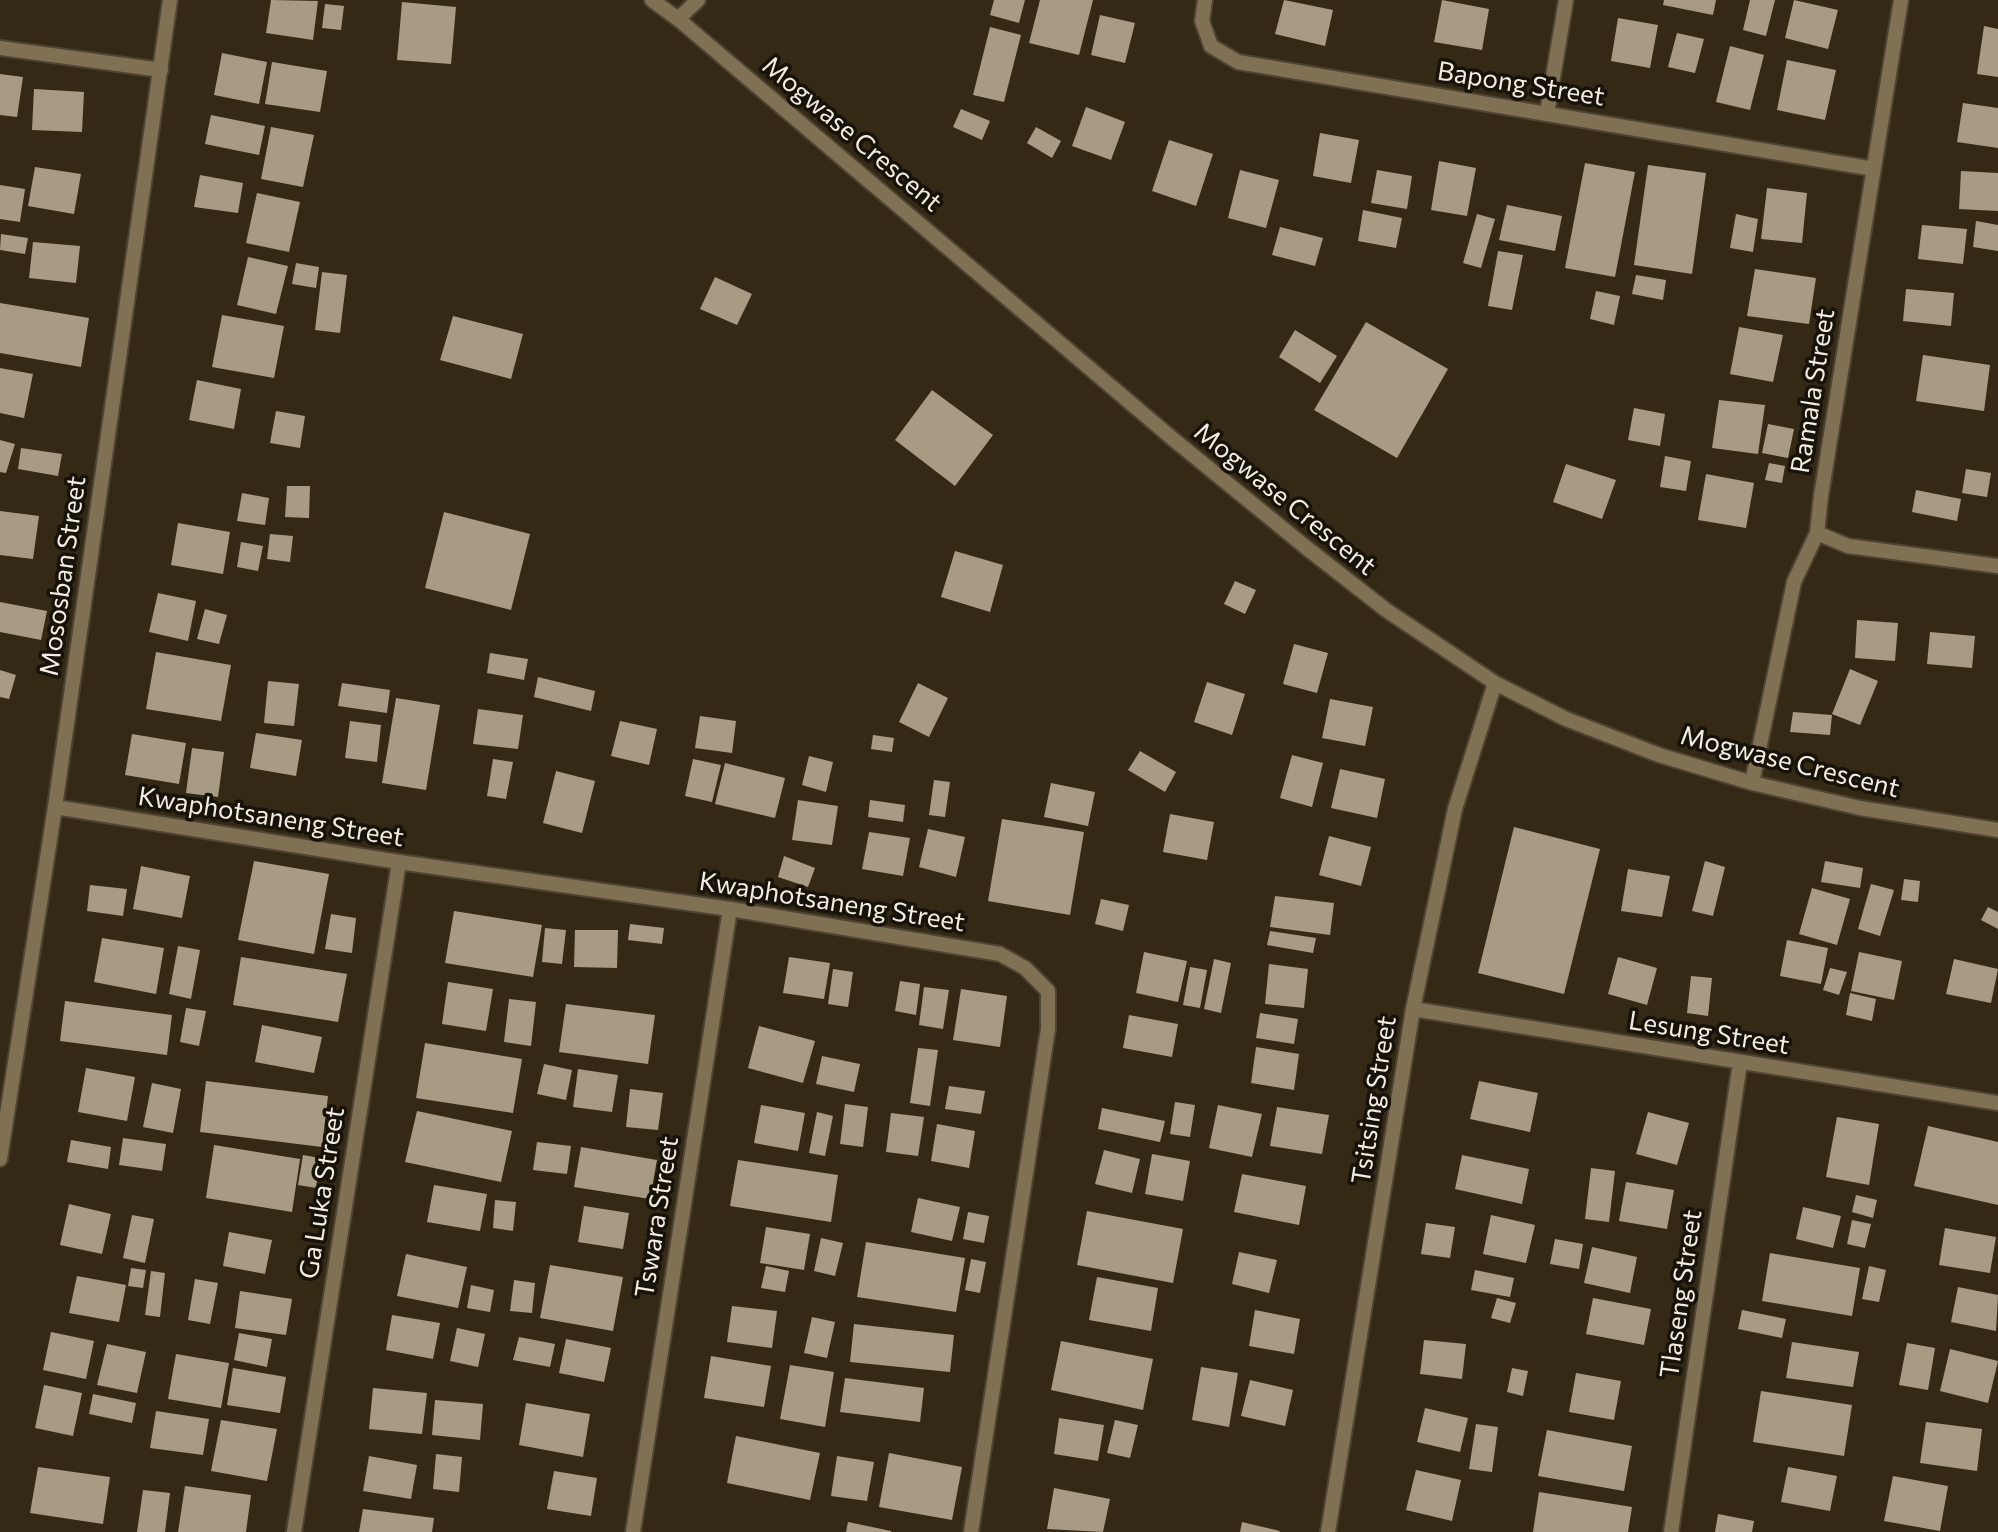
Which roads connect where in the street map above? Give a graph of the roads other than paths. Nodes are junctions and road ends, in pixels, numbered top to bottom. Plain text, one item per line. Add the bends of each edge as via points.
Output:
1 (170, 0) edge
2 (652, 0) edge
3 (698, 0) edge
4 (1205, 0) edge
5 (1566, 0) edge
6 (1901, 0) edge
7 (678, 19) junction
8 (0, 48) edge
9 (160, 70) junction
10 (1547, 113) junction
11 (1874, 169) junction
12 (1817, 533) junction
13 (1998, 566) edge
14 (1495, 683) junction
15 (1752, 783) junction
16 (55, 807) junction
17 (1998, 830) edge
18 (399, 862) junction
19 (730, 909) junction
20 (1413, 1009) junction
21 (1740, 1063) junction
22 (1998, 1104) edge
23 (0, 1159) edge
24 (294, 1532) edge
25 (633, 1532) edge
26 (971, 1532) edge
27 (1328, 1532) edge
28 (1671, 1532) edge

1 - 9 street, Mososban Street
2 - 7 street, Mogwase Crescent
3 - 7 street
4 - 10 street, Bapong Street via 1202,21 1211,46 1238,62
5 - 10 street
6 - 11 street, Ramala Street
7 - 14 street, Mogwase Crescent via 1256,507 1385,610
8 - 9 street
9 - 16 street, Mososban Street
10 - 11 street, Bapong Street
11 - 12 street, Ramala Street
12 - 13 street via 1848,547
12 - 15 street, Ramala Street via 1794,582
14 - 15 street, Mogwase Crescent via 1566,719 1659,755
14 - 20 street, Tsitsing Street via 1455,809
15 - 17 street, Mogwase Crescent via 1860,808
16 - 18 street, Kwaphotsaneng Street
16 - 23 street, Mososban Street
18 - 19 street, Kwaphotsaneng Street
18 - 24 street, Ga Luka Street
19 - 25 street, Tswara Street
19 - 26 street, Kwaphotsaneng Street via 1000,954 1025,968 1048,991 1048,1029
20 - 21 street, Lesung Street
20 - 27 street, Tsitsing Street
21 - 22 street, Lesung Street
21 - 28 street, Tlaseng Street

